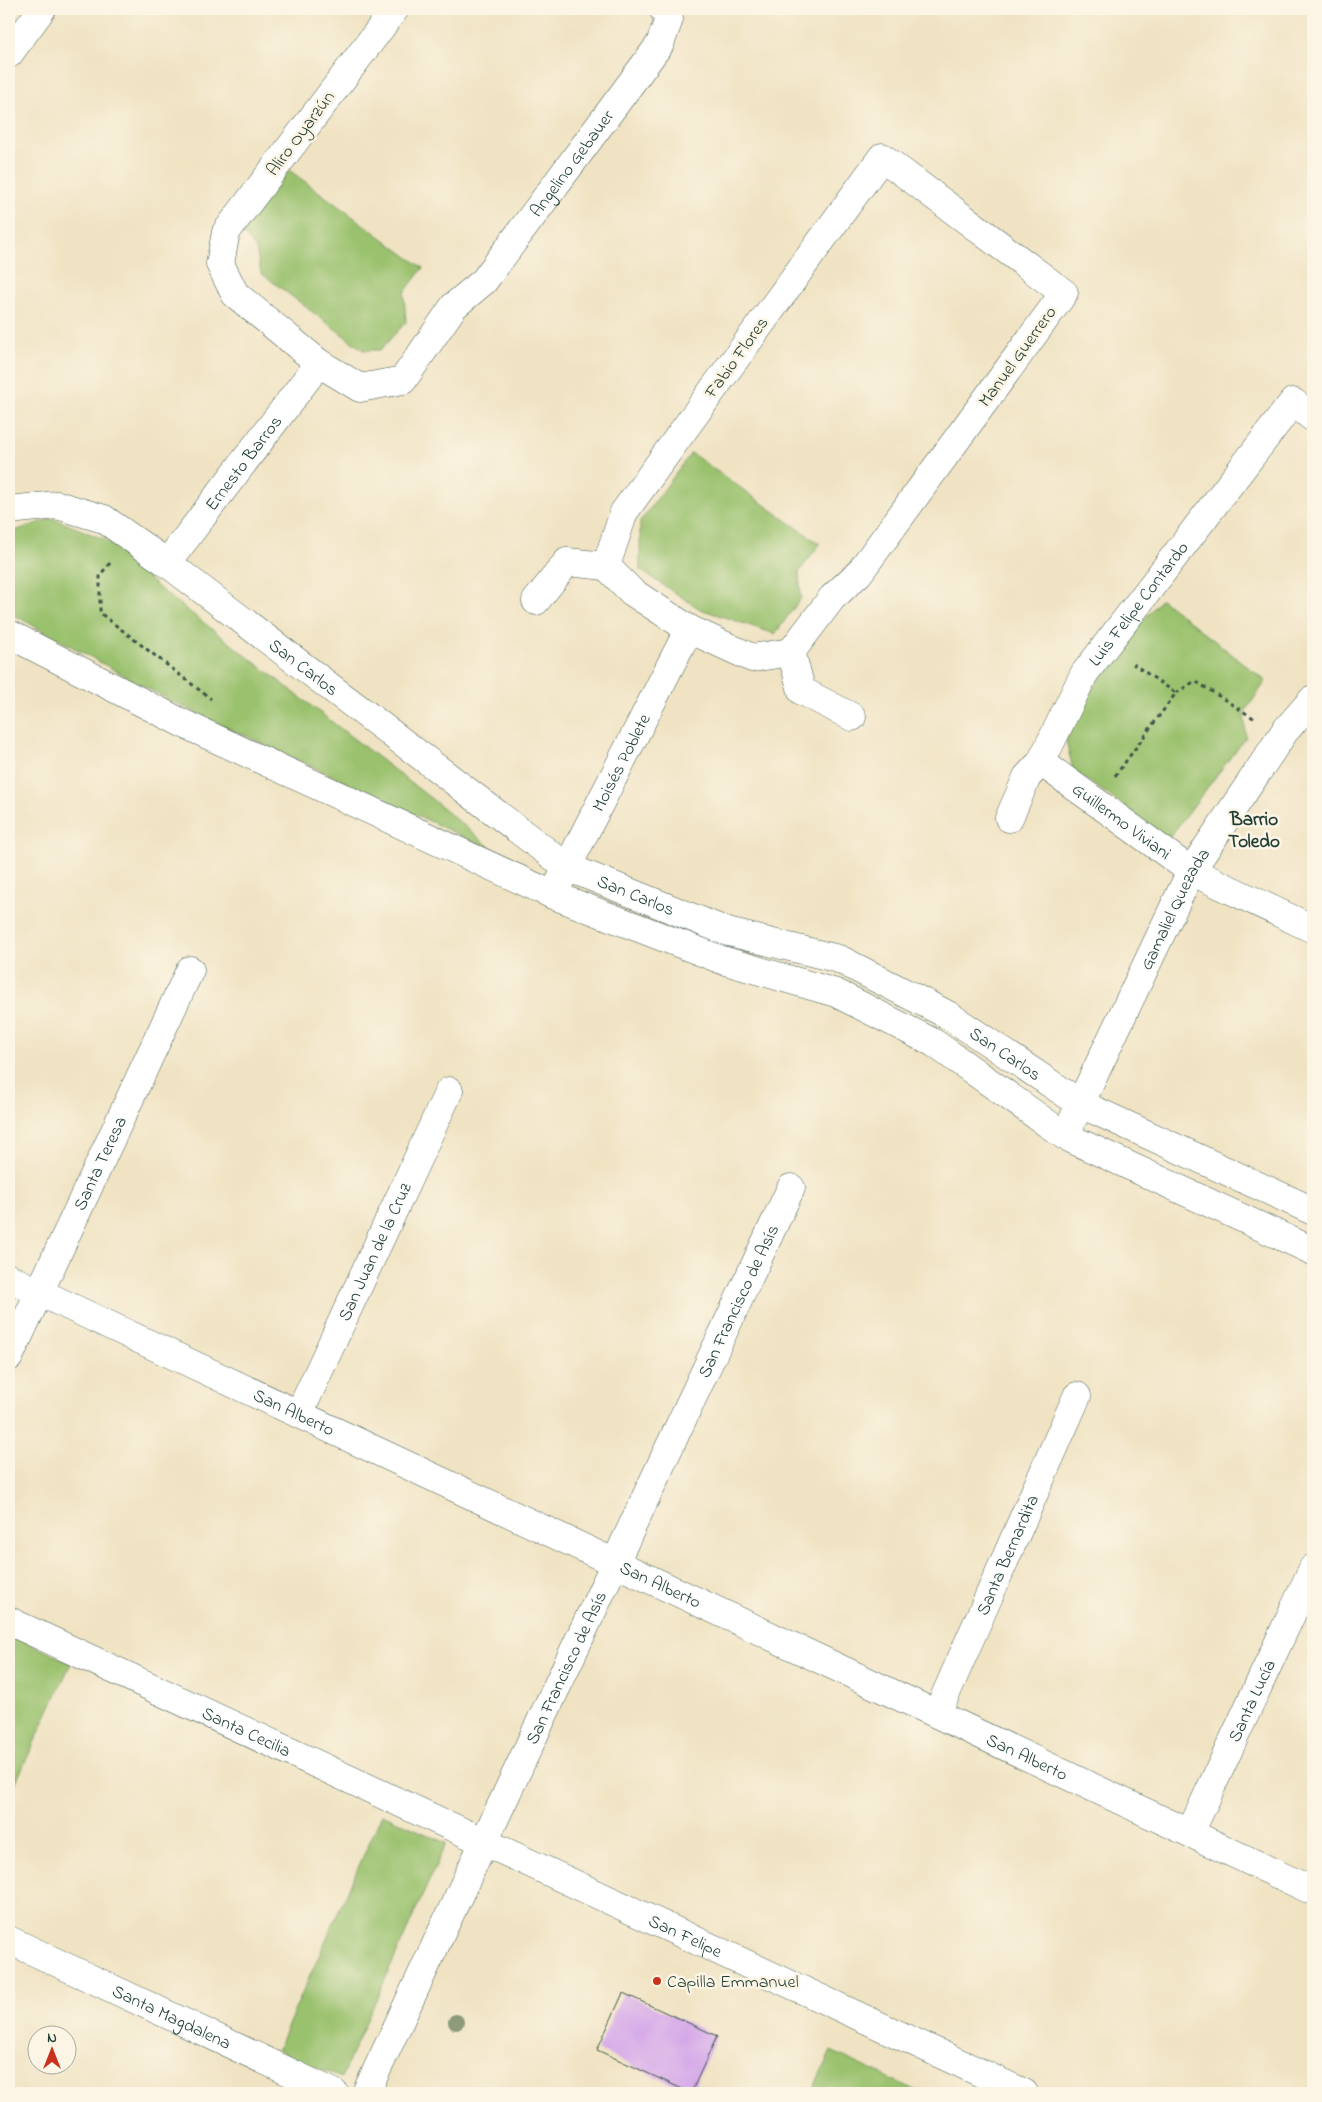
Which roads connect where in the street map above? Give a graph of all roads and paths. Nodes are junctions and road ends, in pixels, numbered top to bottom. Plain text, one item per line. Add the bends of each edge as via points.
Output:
1 (42, 9) edge
2 (395, 9) edge
3 (663, 9) edge
4 (9, 54) edge
5 (882, 157) joint
6 (319, 363) junction
7 (1303, 410) edge
8 (9, 510) edge
9 (130, 537) junction
10 (166, 563) junction
11 (606, 566) junction
12 (536, 601) dead end
13 (689, 629) junction
14 (9, 634) edge
15 (1106, 646) junction
16 (790, 652) junction
17 (1176, 693) junction
18 (1313, 699) edge
19 (217, 703) dead end
20 (852, 717) dead end
21 (1285, 731) junction
22 (1041, 762) junction
23 (1096, 802) junction
24 (1009, 818) dead end
25 (567, 867) junction
26 (1191, 871) junction
27 (553, 895) junction
28 (1313, 929) edge
29 (190, 970) dead end
30 (449, 1091) dead end
31 (1080, 1104) junction
32 (1065, 1136) junction
33 (792, 1188) dead end
34 (1313, 1210) edge
35 (1313, 1250) edge
36 (9, 1278) edge
37 (39, 1292) junction
38 (9, 1357) edge
39 (1077, 1396) dead end
40 (299, 1414) junction
41 (615, 1563) junction
42 (1313, 1568) edge
43 (9, 1621) edge
44 (937, 1714) junction
45 (1190, 1833) junction
46 (484, 1843) junction
47 (1313, 1891) edge
48 (9, 1940) edge
49 (334, 2093) edge
50 (366, 2093) edge
51 (1024, 2093) edge

1 - 4 street
2 - 6 street, Aliro Oyarzún via 226,232 220,264 235,294
3 - 6 street, Angelino Gebauer via 670,19 660,44 484,281 454,306 403,380 360,388
5 - 11 street, Fabio Flores via 624,512
5 - 16 street, Manuel Guerrero via 1064,293 859,573 832,598
6 - 10 street, Ernesto Barros
7 - 15 street, Luis Felipe Contardo
8 - 9 street, San Carlos via 57,505 104,519
9 - 10 street, San Carlos
9 - 19 path via 100,575 100,612
10 - 25 street, San Carlos
11 - 12 street via 567,562
11 - 13 street via 632,592
13 - 16 street via 752,658
13 - 25 street, Moisés Poblete
14 - 27 street, San Carlos via 182,723
15 - 17 path
15 - 22 street, Luis Felipe Contardo via 1084,674
16 - 20 street via 802,691
17 - 21 path via 1195,681 1253,718
17 - 23 path
18 - 21 street, Gamaliel Quezada
21 - 26 street, Gamaliel Quezada
22 - 23 street, Guillermo Viviani
22 - 24 street, Luis Felipe Contardo via 1027,778
23 - 26 street, Guillermo Viviani
25 - 27 street, Moisés Poblete
25 - 31 street, San Carlos via 728,932 839,959 948,1015
26 - 28 street, Guillermo Viviani
26 - 31 street, Gamaliel Quezada
27 - 32 street, San Carlos via 722,960 836,993 934,1043
29 - 37 street, Santa Teresa
30 - 40 street, San Juan de la Cruz
31 - 32 street, Gamaliel Quezada
31 - 34 street, San Carlos
32 - 35 street, San Carlos
33 - 41 street, San Francisco de Asís
36 - 37 street, San Alberto
37 - 38 street, Santa Teresa
37 - 40 street, San Alberto
39 - 44 street, Santa Bernardita
40 - 41 street, San Alberto
41 - 44 street, San Alberto
41 - 46 street, San Francisco de Asís
42 - 45 street, Santa Lucía
43 - 46 street, Santa Cecilia
44 - 45 street, San Alberto
45 - 47 street, San Alberto
46 - 50 street, San Francisco de Asís
46 - 51 street, San Felipe
48 - 49 street, Santa Magdalena

